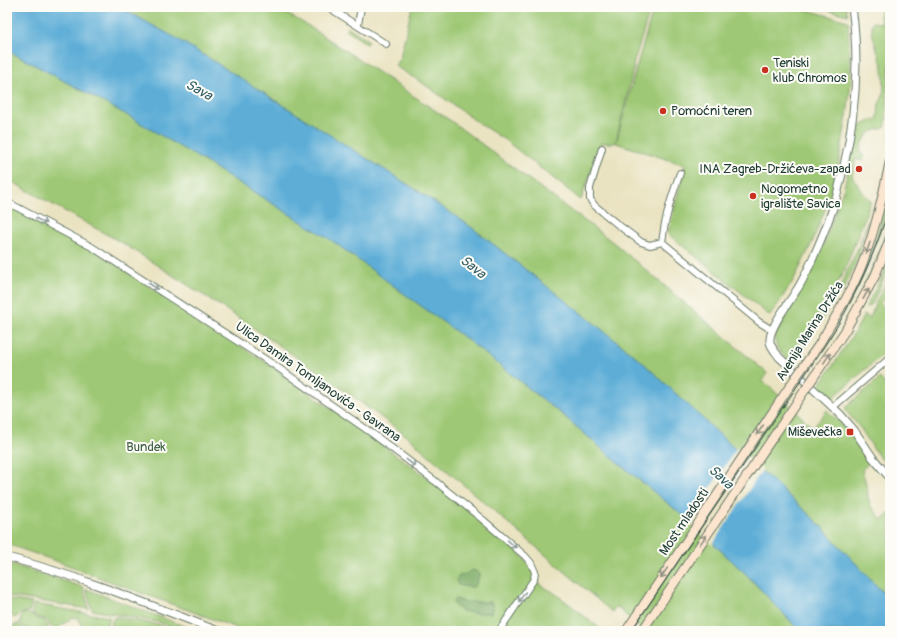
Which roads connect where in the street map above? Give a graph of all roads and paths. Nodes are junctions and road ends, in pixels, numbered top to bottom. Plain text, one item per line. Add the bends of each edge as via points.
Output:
1 (328, 7) edge
2 (362, 7) edge
3 (852, 7) edge
4 (358, 25) junction
5 (386, 44) dead end
6 (602, 148) dead end
7 (890, 161) edge
8 (680, 173) dead end
9 (7, 202) edge
10 (890, 239) edge
11 (662, 242) junction
12 (888, 250) edge
13 (772, 330) junction
14 (890, 358) edge
15 (782, 398) joint
16 (833, 407) junction
17 (793, 408) joint
18 (890, 478) edge
19 (7, 557) edge
20 (632, 621) junction
21 (218, 631) edge
22 (499, 631) edge
23 (622, 631) edge
24 (626, 631) edge
25 (642, 631) edge

1 - 4 street
2 - 4 street
3 - 13 street via 856,97 838,189 808,269
4 - 5 street
6 - 11 street via 590,188 590,199 594,205 641,242 650,245
7 -> 15 main road, Avenija Marina Držića, bridge via 879,211 862,266 818,346
8 - 11 street via 667,211
9 -> 22 street, Ulica Damira Tomljanovića - Gavrana via 92,247 274,364 373,434 488,523 525,556 535,572 534,579
10 - 12 main road, Avenija Marina Držića
11 - 13 street
17 -> 12 main road, Avenija Marina Držića, bridge via 845,331
13 - 16 street via 770,342 774,350
14 - 16 street
15 -> 20 main road, Most mladosti
16 - 18 street
25 -> 17 main road, Most mladosti
19 - 21 street via 78,578
20 - 23 main road
20 - 24 main road

